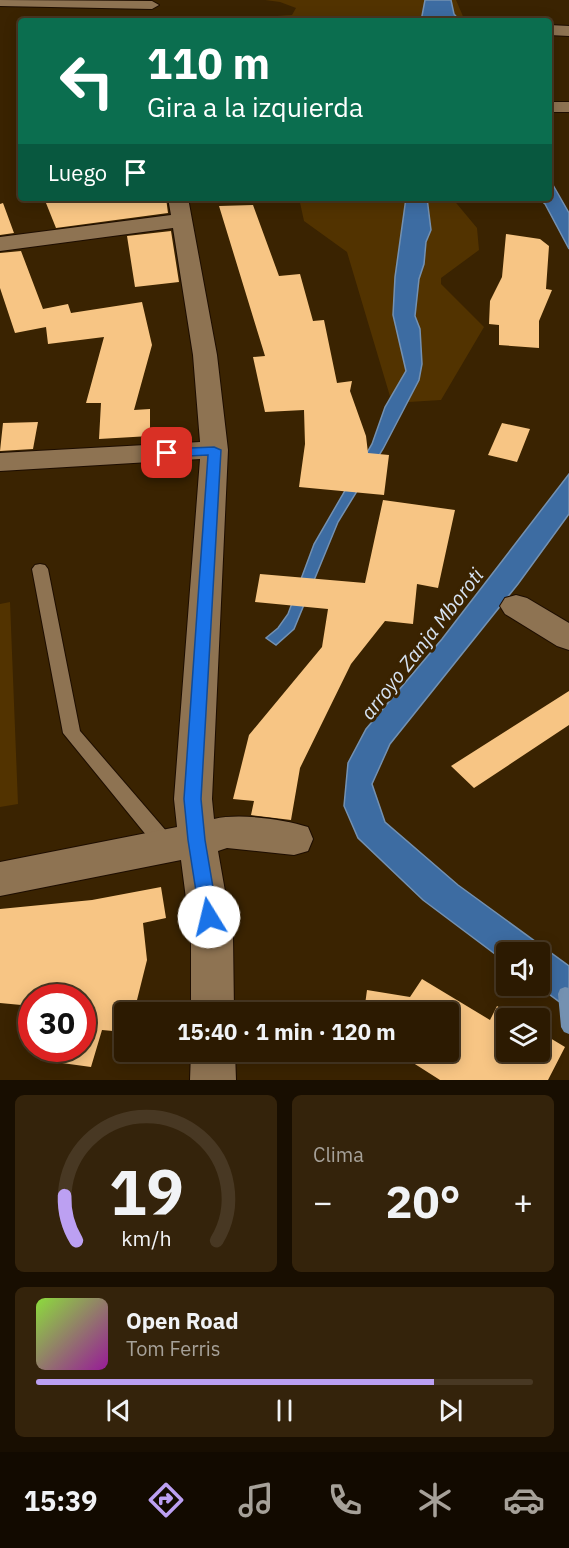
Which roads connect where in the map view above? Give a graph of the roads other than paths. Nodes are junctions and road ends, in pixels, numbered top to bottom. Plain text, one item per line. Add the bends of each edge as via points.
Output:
1 (0, 2) edge
2 (151, 3) edge
3 (157, 18) edge
4 (552, 30) edge
5 (569, 32) edge
6 (569, 107) edge
7 (552, 108) edge
8 (180, 209) edge
9 (0, 244) edge
10 (214, 450) junction
11 (0, 462) edge
12 (40, 569) dead end
13 (516, 606) dead end
14 (569, 638) edge
15 (294, 839) dead end
16 (182, 843) junction
17 (0, 879) edge
18 (213, 1002) edge
19 (213, 1062) edge
20 (213, 1080) edge

1 - 2 street
2 - 3 street
4 - 5 street
6 - 7 street
8 - 9 street
8 - 10 street via 204,333
10 - 11 street
10 - 16 street via 193,799
12 - 16 lane via 72,733
13 - 14 street
15 - 16 street via 227,832
16 - 17 street
16 - 18 street via 213,937
19 - 20 street

